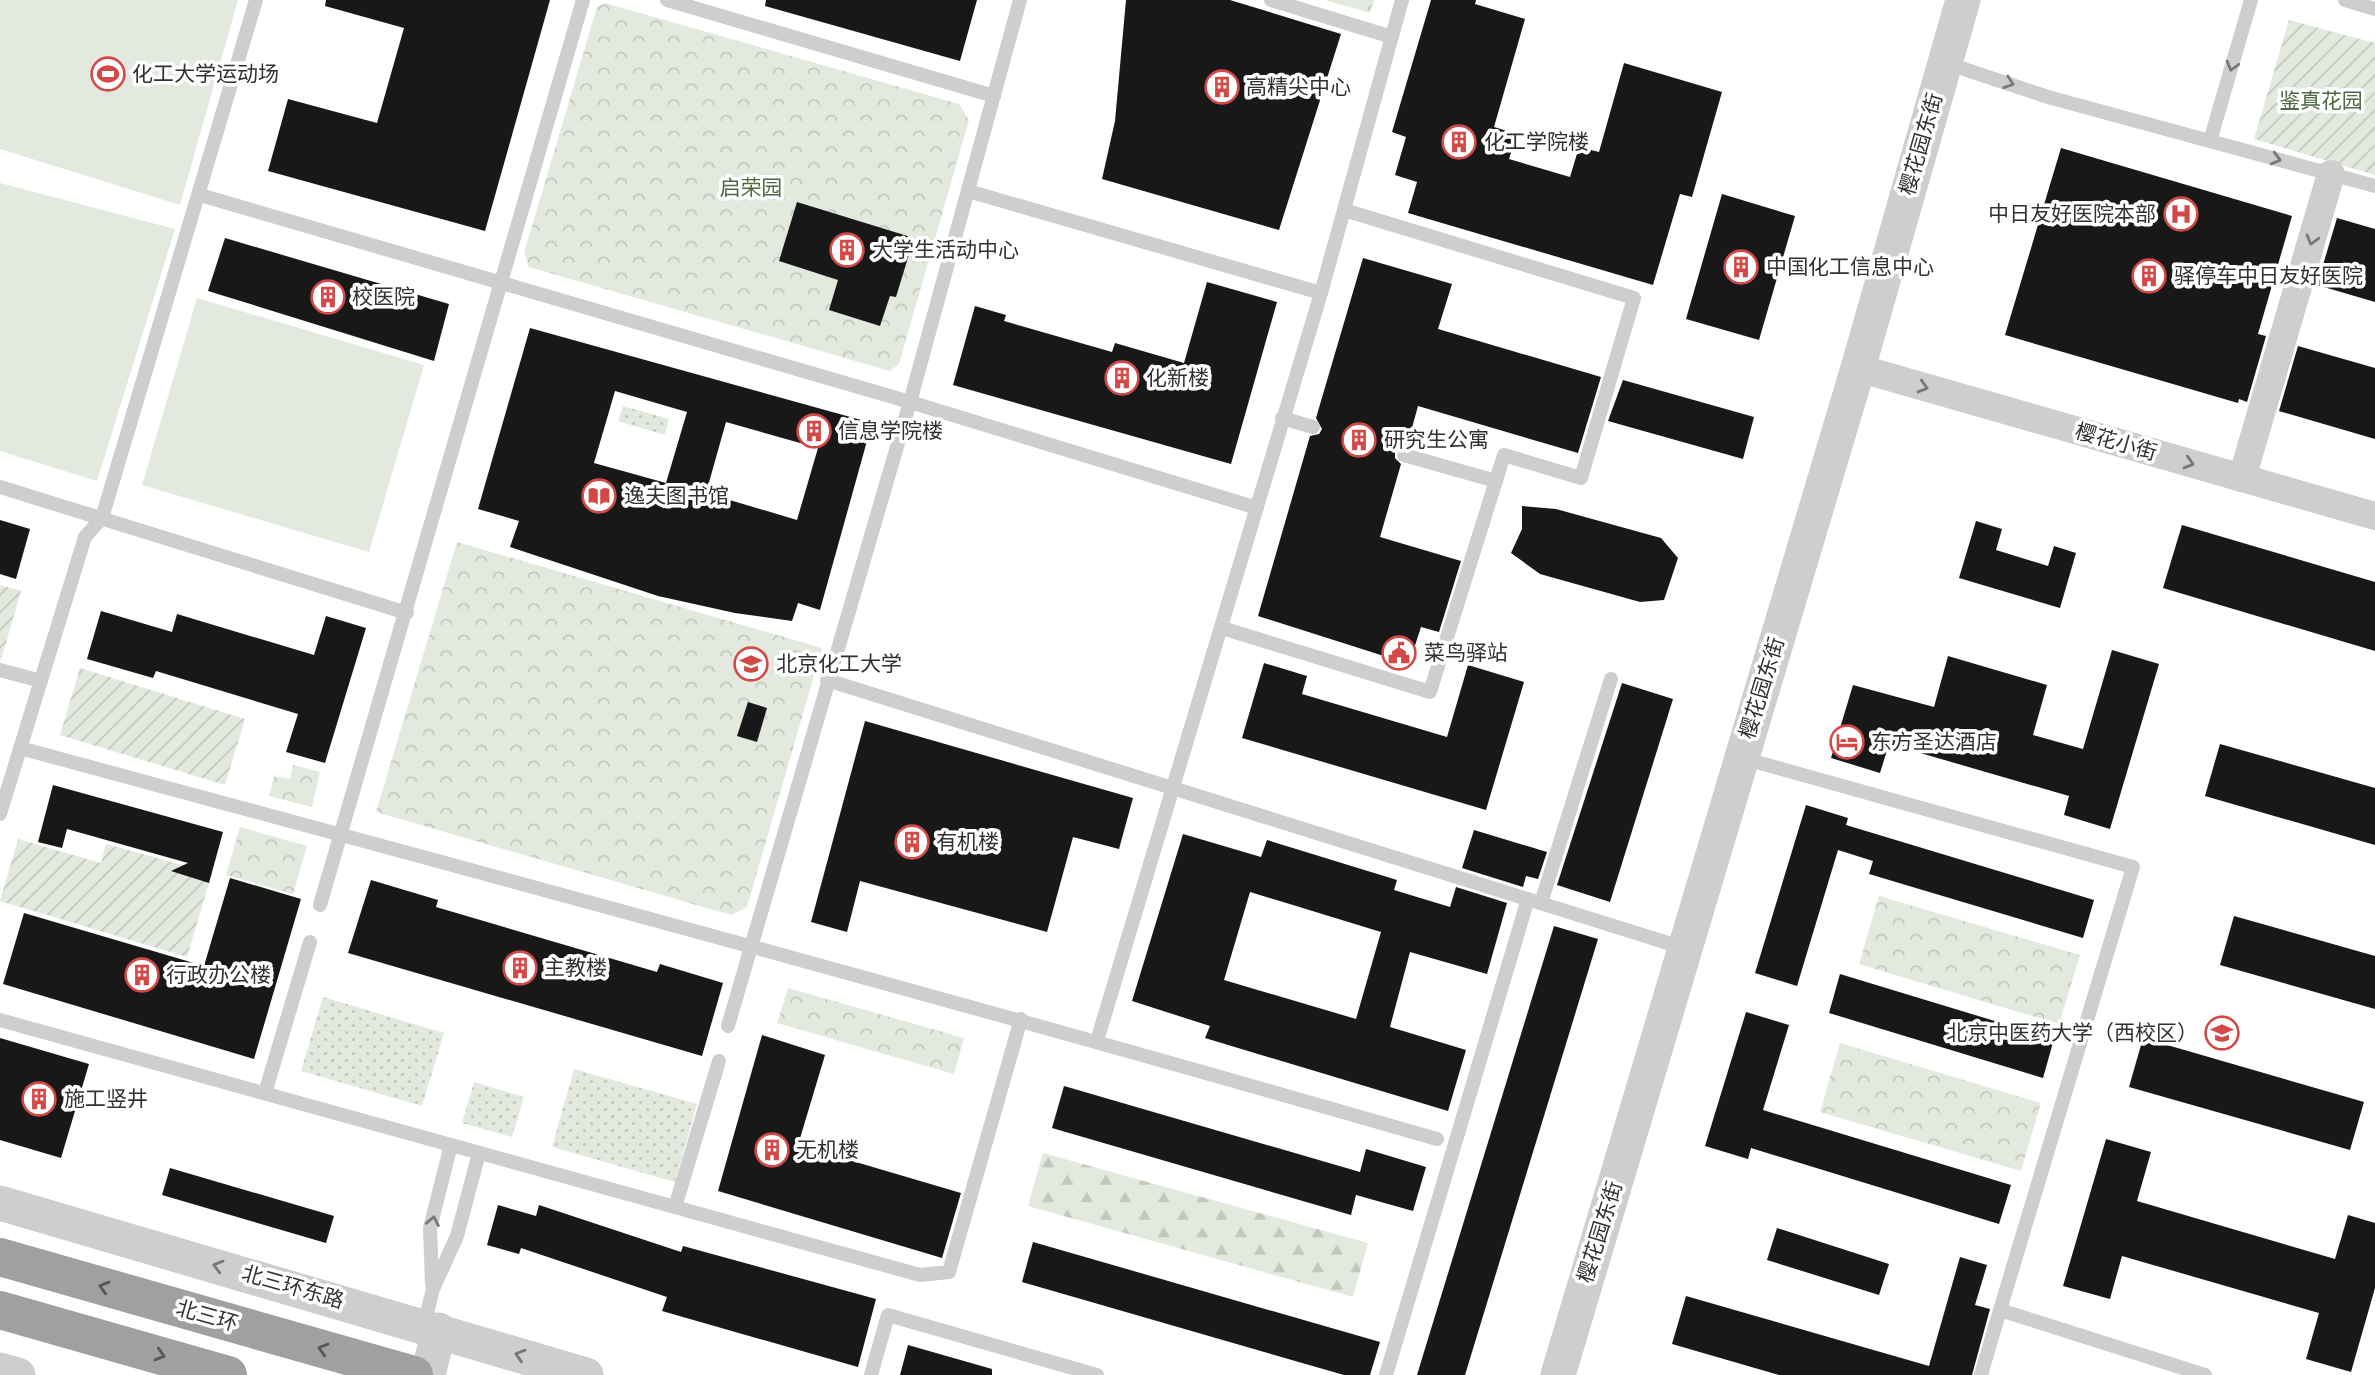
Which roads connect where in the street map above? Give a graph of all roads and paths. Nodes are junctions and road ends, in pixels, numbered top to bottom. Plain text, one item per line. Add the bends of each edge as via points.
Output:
1 (256, 0) edge
2 (583, 0) edge
3 (667, 0) edge
4 (1020, 0) edge
5 (1271, 0) edge
6 (1402, 0) edge
7 (1962, 0) edge
8 (2251, 0) edge
9 (2345, 0) edge
10 (2375, 9) edge
11 (1392, 37) junction
12 (1944, 62) junction
13 (994, 96) junction
14 (2210, 141) junction
15 (2332, 174) junction
16 (2375, 186) edge
17 (968, 191) junction
18 (200, 195) junction
19 (1344, 210) junction
20 (498, 284) junction
21 (1321, 293) junction
22 (1858, 368) junction
23 (910, 402) junction
24 (1282, 418) junction
25 (1313, 427) dead end
26 (1404, 455) dead end
27 (2242, 478) junction
28 (1496, 481) junction
29 (0, 487) edge
30 (1257, 508) junction
31 (2375, 516) edge
32 (102, 519) junction
33 (407, 613) junction
34 (1222, 628) junction
35 (0, 670) edge
36 (1611, 679) dead end
37 (827, 680) junction
38 (40, 681) junction
39 (20, 748) junction
40 (1741, 758) junction
41 (1172, 788) junction
42 (0, 814) edge
43 (341, 835) junction
44 (1534, 901) junction
45 (320, 905) dead end
46 (310, 942) dead end
47 (750, 948) junction
48 (1685, 948) junction
49 (1021, 1019) junction
50 (0, 1020) edge
51 (729, 1026) dead end
52 (1097, 1041) junction
53 (719, 1061) dead end
54 (265, 1093) junction
55 (1437, 1139) dead end
56 (451, 1145) junction
57 (479, 1153) junction
58 (0, 1203) edge
59 (675, 1207) junction
60 (0, 1257) edge
61 (433, 1289) junction
62 (0, 1310) edge
63 (2000, 1310) junction
64 (426, 1326) junction
65 (0, 1370) edge
66 (18, 1375) edge
67 (228, 1375) edge
68 (401, 1375) edge
69 (414, 1375) edge
70 (428, 1375) edge
71 (586, 1375) edge
72 (871, 1375) edge
73 (1097, 1375) edge
74 (1386, 1375) edge
75 (1558, 1375) edge
76 (1981, 1375) edge
77 (2205, 1375) edge

1 - 18 lane
2 - 20 lane
3 - 13 lane
4 - 13 lane
5 - 11 lane
6 - 11 lane
7 - 12 street, 樱花园东街
8 -> 14 lane
9 - 10 lane
11 - 19 lane
12 -> 14 lane via 2048,97
12 - 22 street, 樱花园东街
13 - 17 lane
14 -> 15 lane
15 - 16 lane
15 -> 27 street
17 - 21 lane
17 - 23 lane
18 - 20 lane
18 - 32 lane
19 - 21 lane
19 - 28 lane via 1634,298 1581,478 1504,454
20 - 23 lane
20 - 33 lane
21 - 24 lane
22 -> 27 street, 樱花小街
22 - 40 street, 樱花园东街
23 - 30 lane
23 - 37 lane
24 - 25 lane
24 - 30 lane
26 - 28 lane
27 - 31 street, 樱花小街
28 - 34 lane via 1430,692
29 - 32 lane
30 - 34 lane
32 - 33 lane
32 - 38 lane via 85,537
33 - 43 lane
34 - 41 lane
35 - 38 lane
36 - 44 lane
37 - 41 lane
37 - 47 lane
38 - 39 lane
39 - 42 lane
39 - 43 lane
40 - 48 street, 樱花园东街
40 - 63 lane via 2133,867
41 - 44 lane
41 - 52 lane
43 - 45 lane
43 - 47 lane
44 - 48 lane
44 - 74 lane
46 - 54 lane
47 - 49 lane
47 - 51 lane
48 - 75 street, 樱花园东街
49 - 52 lane
49 - 59 lane via 949,1272 920,1275
50 - 54 lane
52 - 55 lane
53 - 59 lane
54 - 56 lane
56 - 57 lane
61 -> 56 lane via 430,1228
57 - 59 lane
57 - 61 lane via 457,1236
64 -> 58 street, 北三环东路
69 -> 60 highway, 北三环, bridge
61 - 64 lane
62 -> 67 highway
63 - 76 lane
63 - 77 lane
64 - 68 street
64 - 70 street
71 -> 64 street, 北三环东路
65 - 66 street
72 - 73 lane via 888,1315

